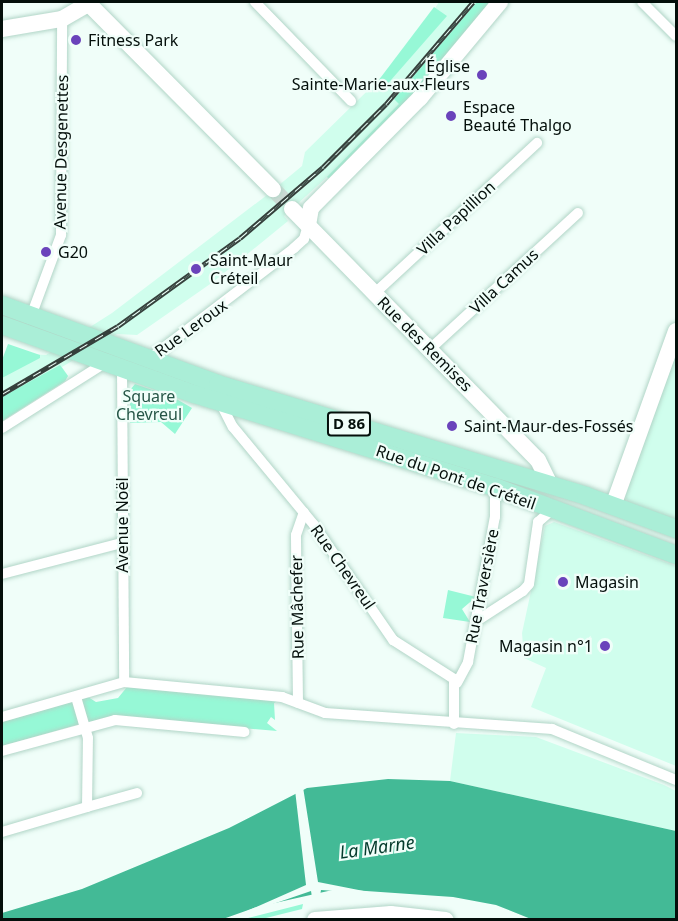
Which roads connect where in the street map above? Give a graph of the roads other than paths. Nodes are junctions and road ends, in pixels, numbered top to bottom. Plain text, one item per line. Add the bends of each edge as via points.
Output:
1 (89, 2) edge
2 (255, 2) edge
3 (500, 2) edge
4 (642, 2) edge
5 (62, 19) junction
6 (2, 29) edge
7 (676, 36) edge
8 (351, 101) dead end
9 (537, 143) dead end
10 (273, 189) tunnel mouth
11 (292, 209) tunnel mouth
12 (578, 213) dead end
13 (308, 225) junction
14 (375, 293) junction
15 (2, 305) edge
16 (32, 316) junction
17 (2, 325) edge
18 (676, 331) edge
19 (24, 334) junction
20 (430, 349) junction
21 (141, 356) junction
22 (114, 366) junction
23 (169, 366) junction
24 (164, 384) junction
25 (220, 402) junction
26 (2, 428) edge
27 (550, 485) junction
28 (495, 488) junction
29 (612, 506) junction
30 (552, 510) junction
31 (304, 512) junction
32 (676, 530) edge
33 (614, 534) junction
34 (122, 543) junction
35 (676, 555) edge
36 (2, 574) edge
37 (475, 622) junction
38 (124, 682) junction
39 (457, 682) junction
40 (76, 697) junction
41 (298, 703) junction
42 (2, 717) edge
43 (454, 724) junction
44 (85, 727) junction
45 (244, 732) dead end
46 (2, 751) edge
47 (676, 780) edge
48 (136, 794) dead end
49 (87, 807) junction
50 (2, 832) edge
51 (353, 917) edge
52 (425, 918) edge
53 (315, 920) edge
54 (446, 920) edge

1 - 5 street
1 - 10 street
2 - 8 street
3 - 13 street via 420,98 311,208
4 - 7 street
5 - 6 street
5 - 16 street, Avenue Desgenettes via 61,235
9 - 14 street, Villa Papillion
11 - 13 street, Rue des Remises
12 - 20 street, Villa Camus
13 - 14 street, Rue des Remises
13 - 21 street, Rue Leroux via 304,239 294,248
14 - 20 street, Rue des Remises
15 - 16 main road, Rue du Pont de Créteil / D 86
16 - 19 street
16 - 21 main road, Rue du Pont de Créteil / D 86
17 - 19 main road, Rue du Pont de Créteil / D 86
18 - 29 street
19 - 22 main road, Rue du Pont de Créteil / D 86
20 - 27 street, Rue des Remises via 538,460
21 - 22 main road
21 - 23 main road, Rue du Pont de Créteil / D 86
22 - 24 main road, Rue du Pont de Créteil / D 86
22 - 26 street
22 - 34 street, Avenue Noël
23 - 24 main road via 162,375
23 - 27 main road, Rue du Pont de Créteil / D 86
24 - 25 main road, Rue du Pont de Créteil / D 86
25 - 28 main road, Rue du Pont de Créteil / D 86
25 - 31 street, Rue Chevreul via 233,427
27 - 29 main road, Rue du Pont de Créteil / D 86
28 - 30 main road, Rue du Pont de Créteil / D 86
28 - 37 street, Rue Traversière via 495,517
29 - 32 main road, Rue du Pont de Créteil / D 86
29 - 33 street
30 - 33 main road, Rue du Pont de Créteil / D 86
30 - 37 street via 538,522 529,584
31 - 39 street, Rue Chevreul via 393,640
31 - 41 street, Rue Mâchefer via 296,535
33 - 35 main road, Rue du Pont de Créteil / D 86
34 - 36 street
34 - 38 street, Avenue Noël
37 - 39 street, Rue Traversière via 468,662
38 - 40 street
38 - 41 street via 282,697
39 - 43 street
40 - 42 street
40 - 44 street
41 - 43 street via 325,714
43 - 47 street via 552,729
44 - 45 street via 115,720
44 - 46 street
44 - 49 street
48 - 49 street
49 - 50 street
51 - 52 street
51 - 53 street
52 - 54 street

